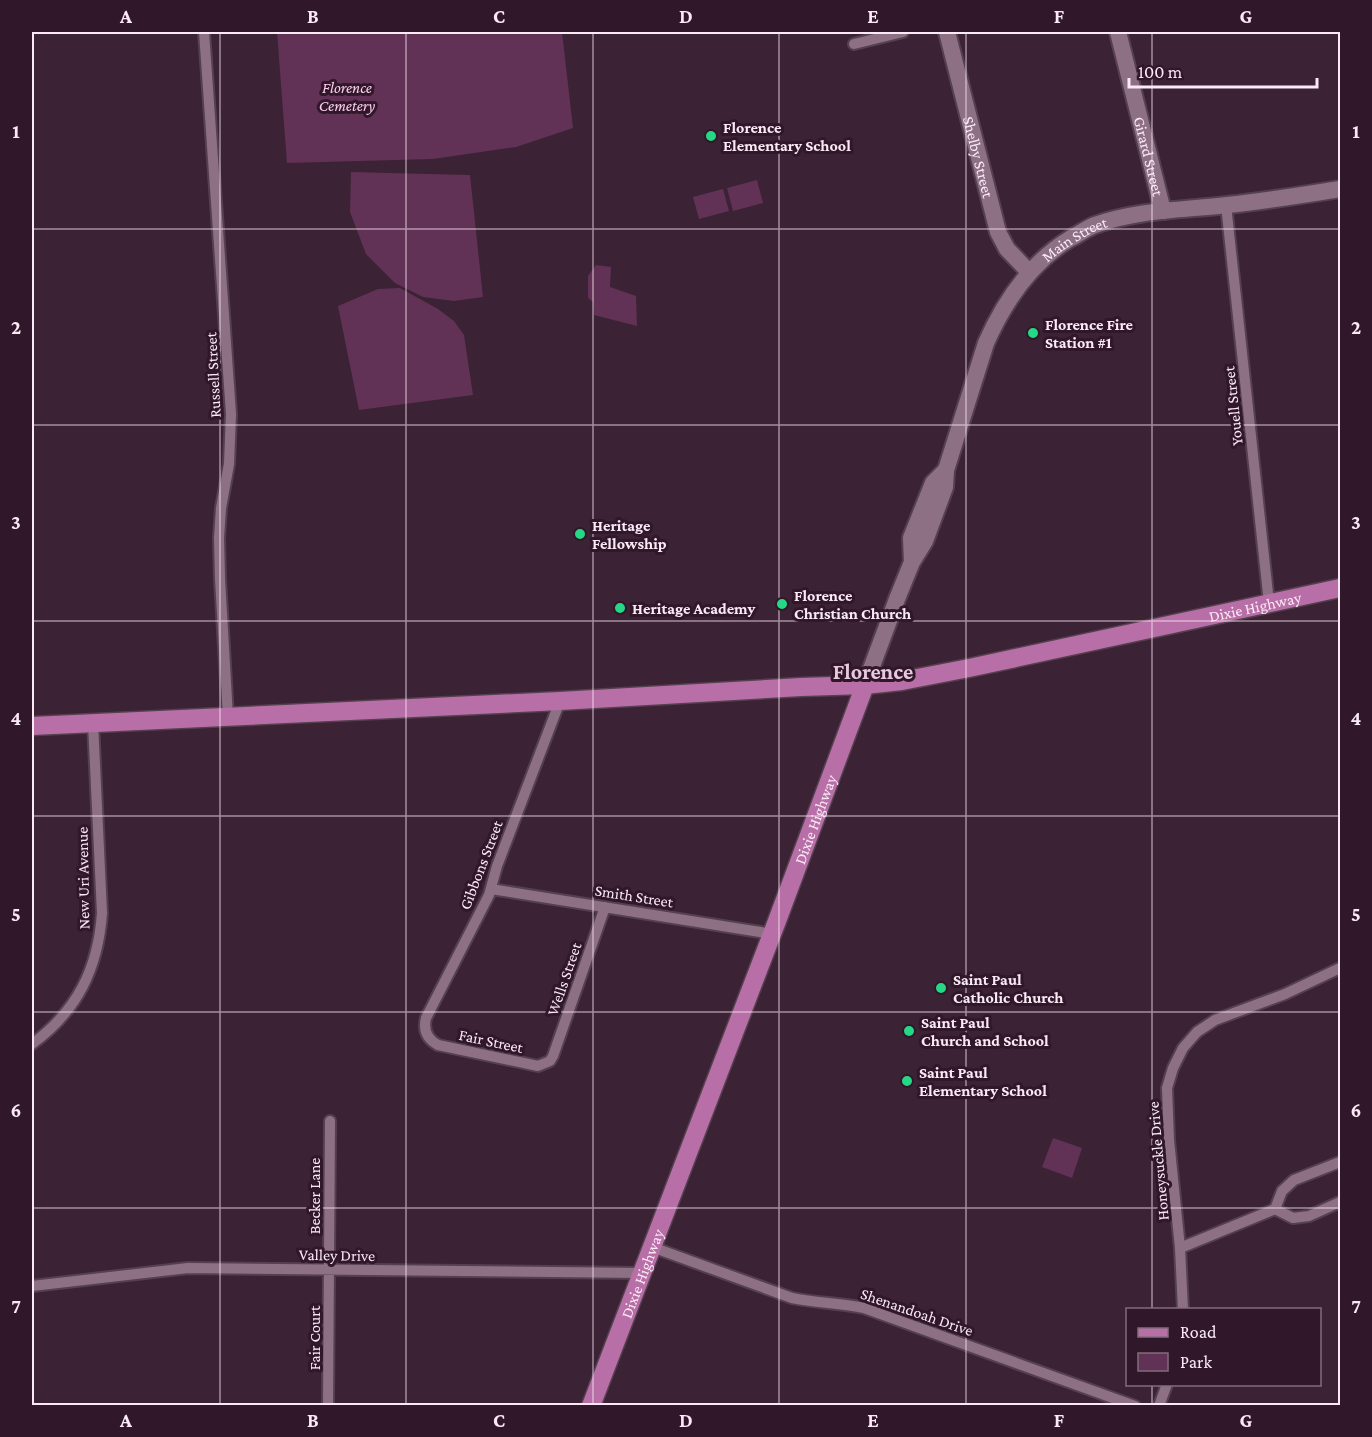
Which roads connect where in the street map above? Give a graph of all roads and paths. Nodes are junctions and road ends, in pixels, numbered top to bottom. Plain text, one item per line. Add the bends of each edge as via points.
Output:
1 (204, 32) edge
2 (903, 32) edge
3 (947, 32) edge
4 (1118, 32) edge
5 (854, 44) dead end
6 (1341, 189) edge
7 (1226, 205) junction
8 (1163, 211) junction
9 (1029, 272) junction
10 (1341, 588) edge
11 (1269, 603) junction
12 (865, 685) junction
13 (560, 701) junction
14 (228, 717) junction
15 (93, 723) junction
16 (32, 726) edge
17 (491, 889) junction
18 (605, 907) junction
19 (772, 934) junction
20 (1341, 968) edge
21 (428, 1036) joint
22 (32, 1044) edge
23 (550, 1061) joint
24 (330, 1121) dead end
25 (1341, 1162) edge
26 (1341, 1202) edge
27 (1275, 1209) junction
28 (652, 1247) junction
29 (1180, 1248) junction
30 (329, 1270) junction
31 (642, 1273) junction
32 (32, 1286) edge
33 (1183, 1308) edge
34 (1166, 1386) edge
35 (328, 1406) edge
36 (591, 1406) edge
37 (1135, 1406) edge
38 (1159, 1406) edge

1 - 14 street, Russell Street via 231,414 219,538
2 - 5 street
3 - 9 street, Shelby Street via 998,232 1007,249
4 - 8 street, Girard Street
6 - 7 street, Main Street
7 - 8 street, Main Street
7 - 11 street, Youell Street
8 - 9 street, Main Street via 1095,225 1060,244
9 - 12 street, Main Street via 986,343 946,470 933,483 911,538 912,562
10 - 11 main road, Dixie Highway
11 - 12 main road, Dixie Highway via 969,668
12 - 13 main road
12 - 19 main road, Dixie Highway
13 - 14 main road
13 - 17 street, Gibbons Street
14 - 15 main road
15 - 16 main road
15 - 22 street, New Uri Avenue via 102,913 98,944 81,992 66,1013
17 - 18 street, Smith Street
17 - 21 street, Gibbons Street via 426,1018
18 - 19 street, Smith Street
18 - 23 street, Wells Street
19 - 28 main road, Dixie Highway
20 - 29 street, Honeysuckle Drive via 1215,1020 1183,1048 1167,1088
21 - 23 street, Fair Street via 438,1045 538,1066
24 - 30 street, Becker Lane
25 - 27 street via 1294,1180 1282,1191
26 - 27 street via 1309,1216 1293,1218
27 - 29 street
28 - 31 main road, Dixie Highway
28 - 37 street, Shenandoah Drive via 792,1298 864,1308
29 - 33 street, Honeysuckle Drive
30 - 31 street, Valley Drive
30 - 32 street, Valley Drive via 188,1268
30 - 35 street, Fair Court
31 - 36 main road, Dixie Highway
34 - 38 street

